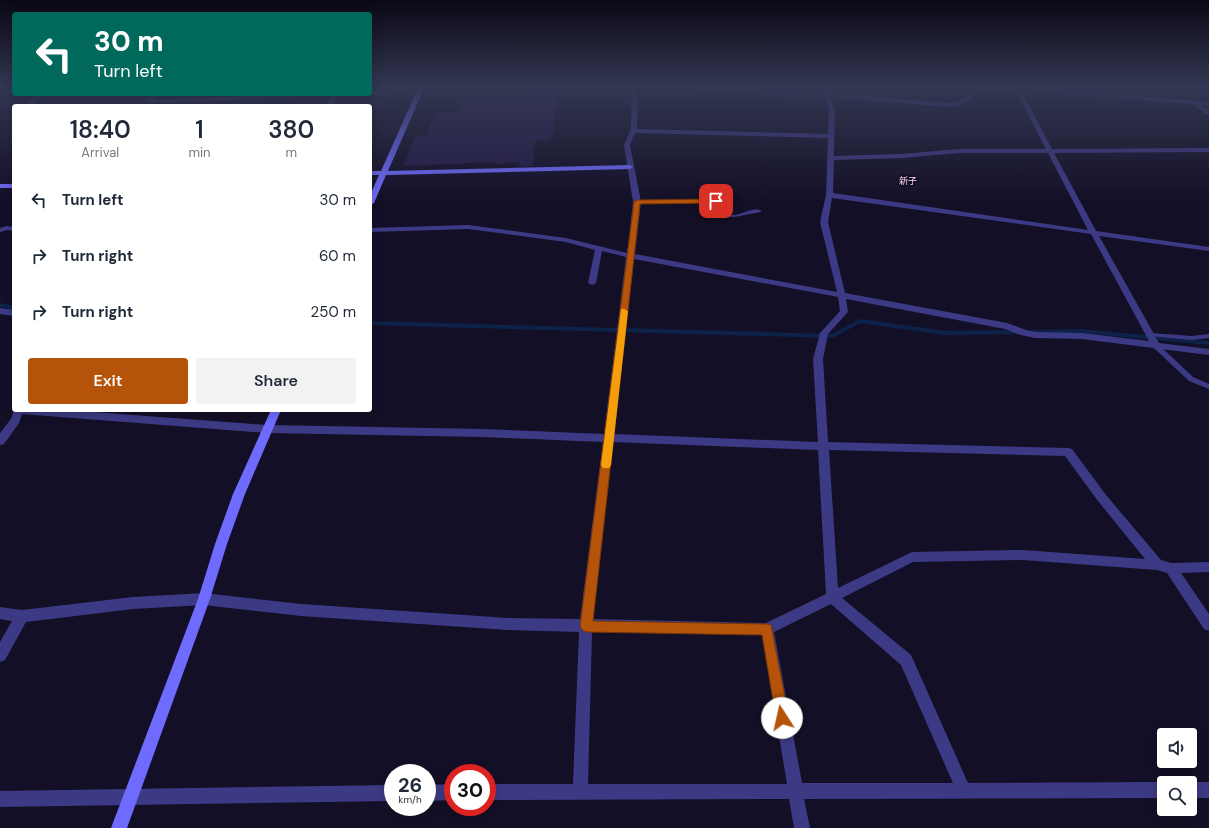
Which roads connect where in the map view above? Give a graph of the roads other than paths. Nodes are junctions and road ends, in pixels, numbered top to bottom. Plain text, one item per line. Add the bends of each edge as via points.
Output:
1 (405, 125) edge
2 (633, 125) edge
3 (832, 125) edge
4 (1037, 125) edge
5 (633, 131) junction
6 (832, 136) junction
7 (1050, 150) junction
8 (1202, 150) junction
9 (1209, 150) edge
10 (1209, 155) edge
11 (831, 158) junction
12 (630, 167) junction
13 (384, 172) junction
14 (372, 173) edge
15 (0, 186) edge
16 (12, 186) edge
17 (828, 195) junction
18 (372, 199) edge
19 (637, 202) junction
20 (759, 211) dead end
21 (12, 228) edge
22 (0, 230) edge
23 (372, 230) edge
24 (1094, 232) junction
25 (599, 248) junction
26 (1209, 249) edge
27 (630, 256) junction
28 (592, 283) dead end
29 (842, 297) junction
30 (0, 311) edge
31 (12, 313) edge
32 (1209, 336) edge
33 (1154, 340) junction
34 (1209, 352) edge
35 (1209, 387) edge
36 (18, 412) edge
37 (45, 412) edge
38 (275, 412) edge
39 (267, 429) junction
40 (610, 437) junction
41 (0, 441) edge
42 (823, 446) junction
43 (1157, 565) junction
44 (1209, 567) edge
45 (1171, 568) junction
46 (832, 597) junction
47 (204, 599) junction
48 (0, 613) edge
49 (22, 616) junction
50 (1209, 625) edge
51 (586, 626) junction
52 (767, 629) junction
53 (0, 655) edge
54 (1157, 790) edge
55 (1197, 790) edge
56 (1209, 790) edge
57 (964, 791) junction
58 (496, 792) edge
59 (580, 792) junction
60 (796, 792) junction
61 (384, 793) edge
62 (132, 797) junction
63 (0, 799) edge
64 (118, 828) edge
65 (802, 828) edge

1 - 13 street
2 - 5 street
3 - 6 street
4 - 7 street
5 - 6 street
5 - 12 street via 626,145
6 - 11 street
7 - 8 street
7 - 11 street via 959,151
7 - 24 street
8 - 9 street
8 - 10 street
11 - 17 street
12 - 13 street
12 - 19 street
13 - 14 street
13 - 18 street
15 - 16 street
17 - 24 street
17 - 29 street via 824,222
19 - 20 lane via 716,201 721,211 728,216 741,216 749,211
19 - 27 street
21 - 22 street
23 - 25 street via 468,227 566,240
24 - 26 street
24 - 33 street
25 - 27 street
25 - 28 street
27 - 29 street
27 - 40 street
29 - 33 street via 1007,326 1035,335
29 - 42 street via 844,312 823,335 818,360
30 - 31 street
32 - 33 lane
33 - 34 street
33 - 35 lane via 1191,379
36 - 41 street
37 - 39 street
38 - 39 street
39 - 40 street
39 - 47 street via 239,494
40 - 42 street
40 - 51 street
42 - 43 street via 1068,452
42 - 46 street
43 - 45 street
43 - 46 street via 1023,555 912,557
44 - 45 street
45 - 50 street
46 - 52 street
46 - 57 street via 906,660
47 - 49 street via 133,602
47 - 51 street via 301,610 508,624
47 - 62 street
48 - 49 street
49 - 53 street
51 - 52 street
51 - 59 street
52 - 60 street
54 - 57 street
55 - 56 street
57 - 60 street
58 - 59 street
59 - 60 street
60 - 65 street
61 - 62 street
62 - 63 street
62 - 64 street

